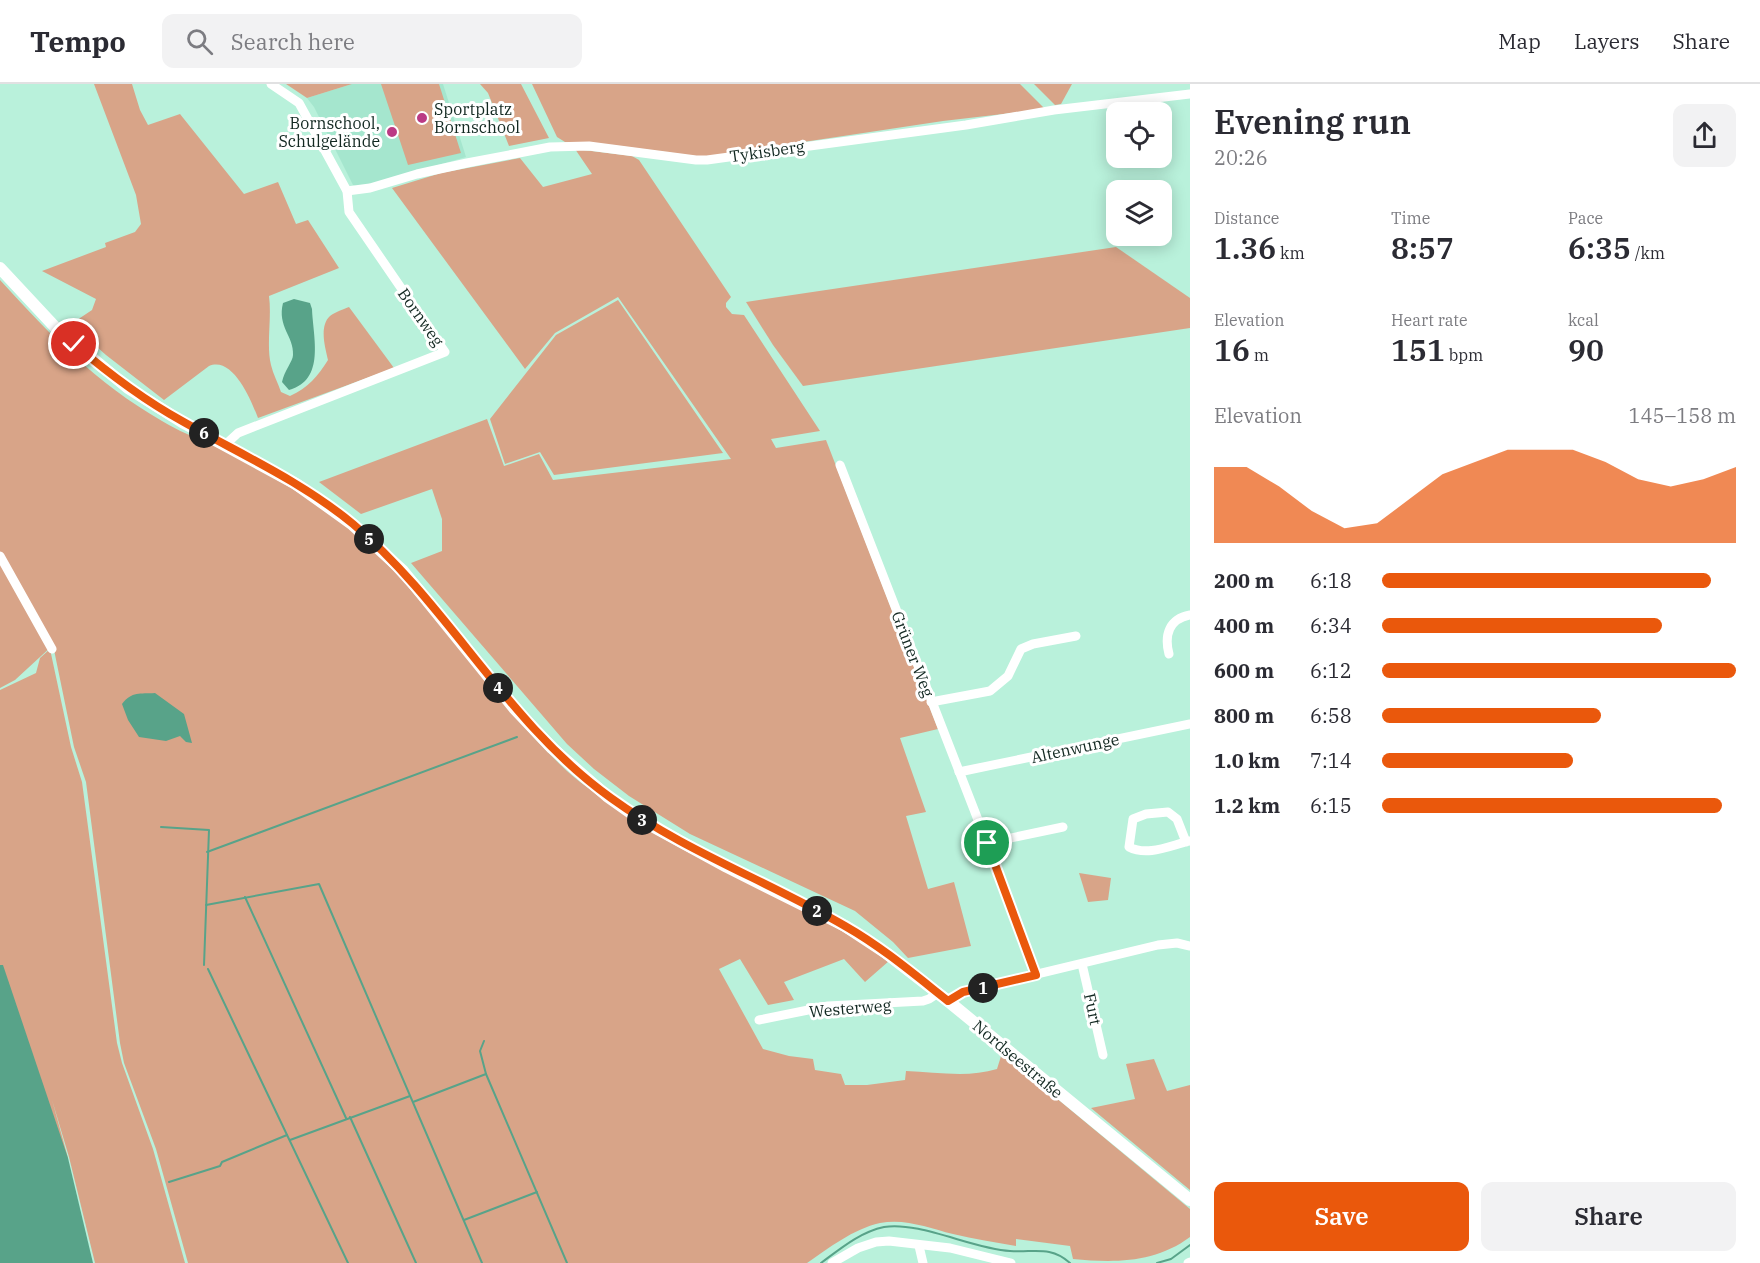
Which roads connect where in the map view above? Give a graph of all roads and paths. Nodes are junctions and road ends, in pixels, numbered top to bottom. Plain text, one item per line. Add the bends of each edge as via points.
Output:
1 (271, 84) edge
2 (1190, 93) edge
3 (347, 191) junction
4 (0, 268) edge
5 (225, 445) junction
6 (840, 465) dead end
7 (0, 556) edge
8 (1190, 615) edge
9 (1076, 636) dead end
10 (52, 649) dead end
11 (1169, 654) dead end
12 (932, 702) junction
13 (1190, 724) edge
14 (960, 772) junction
15 (1063, 828) dead end
16 (1188, 842) edge
17 (987, 843) junction
18 (1190, 946) edge
19 (1082, 964) junction
20 (1036, 975) junction
21 (943, 997) junction
22 (759, 1020) dead end
23 (1103, 1055) dead end
24 (1190, 1200) edge
25 (920, 1246) junction
26 (832, 1263) edge
27 (923, 1263) edge
28 (1011, 1263) edge

1 - 3 street, Bornweg via 300,103
2 - 3 street, Tykisberg via 696,160 589,146 550,147
3 - 5 street, Bornweg via 349,212 445,352 237,433
4 - 5 main road, Nordseestraße via 56,328 109,374
5 - 21 main road, Nordseestraße via 305,490 352,524 403,570 514,708 607,796 641,820 727,867 845,926
6 - 12 street, Grüner Weg
7 - 10 street
8 - 11 street via 1171,625 1166,639
9 - 12 street via 1021,649 1008,676 990,691
12 - 14 street, Grüner Weg
13 - 14 street, Altenwunge
14 - 17 street, Grüner Weg
15 - 17 street
16 - 16 street via 1137,852 1129,847 1133,819 1168,812 1178,819
17 - 20 street, Grüner Weg
18 - 19 street, Westerweg via 1158,945
19 - 20 street, Westerweg
19 - 23 street, Furt
20 - 21 street, Westerweg
21 - 22 street, Westerweg via 828,1006
21 - 24 main road, Nordseestraße
25 - 26 street via 876,1242
25 - 27 street
25 - 28 street via 950,1248

